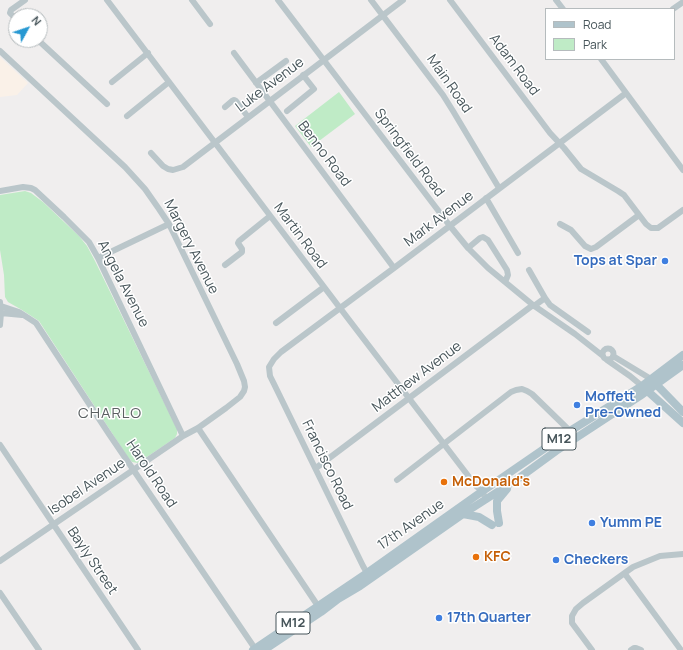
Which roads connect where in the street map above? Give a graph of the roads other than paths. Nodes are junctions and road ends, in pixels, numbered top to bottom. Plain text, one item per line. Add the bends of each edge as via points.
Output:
1 (25, 0) edge
2 (107, 0) edge
3 (192, 0) edge
4 (278, 0) edge
5 (371, 0) edge
6 (403, 0) edge
7 (450, 0) edge
8 (556, 0) edge
9 (683, 2) edge
10 (14, 8) edge
11 (562, 8) edge
12 (674, 8) edge
13 (383, 15) junction
14 (210, 24) dead end
15 (47, 48) edge
16 (0, 51) edge
17 (234, 53) dead end
18 (148, 54) junction
19 (324, 60) junction
20 (603, 60) edge
21 (286, 61) dead end
22 (303, 75) junction
23 (112, 82) dead end
24 (170, 82) junction
25 (256, 83) junction
26 (626, 93) junction
27 (269, 101) junction
28 (107, 104) dead end
29 (225, 107) dead end
30 (287, 111) dead end
31 (127, 116) dead end
32 (248, 117) junction
33 (654, 131) junction
34 (215, 142) junction
35 (560, 144) junction
36 (152, 154) dead end
37 (683, 164) edge
38 (683, 170) edge
39 (499, 188) junction
40 (0, 191) edge
41 (486, 198) junction
42 (683, 210) edge
43 (639, 215) junction
44 (270, 216) junction
45 (169, 224) junction
46 (560, 224) dead end
47 (450, 226) junction
48 (468, 248) junction
49 (518, 253) dead end
50 (98, 258) junction
51 (226, 265) dead end
52 (394, 268) junction
53 (529, 270) dead end
54 (505, 282) junction
55 (324, 287) junction
56 (545, 298) junction
57 (0, 302) edge
58 (0, 306) edge
59 (534, 306) junction
60 (340, 308) junction
61 (1, 314) junction
62 (23, 315) junction
63 (276, 323) dead end
64 (0, 326) edge
65 (588, 332) dead end
66 (575, 334) junction
67 (604, 350) junction
68 (683, 355) edge
69 (613, 356) junction
70 (605, 358) junction
71 (683, 365) edge
72 (269, 367) joint
73 (654, 382) junction
74 (644, 388) junction
75 (244, 391) joint
76 (409, 398) junction
77 (683, 412) edge
78 (683, 423) edge
79 (198, 428) junction
80 (570, 431) junction
81 (183, 436) junction
82 (444, 444) junction
83 (0, 445) edge
84 (316, 468) junction
85 (133, 470) junction
86 (519, 478) junction
87 (397, 480) dead end
88 (478, 490) junction
89 (484, 501) junction
90 (463, 514) junction
91 (53, 524) junction
92 (683, 554) edge
93 (0, 560) edge
94 (367, 573) junction
95 (625, 574) junction
96 (0, 593) edge
97 (318, 606) junction
98 (39, 650) edge
99 (138, 650) edge
100 (257, 650) edge
101 (592, 650) edge
102 (631, 650) edge
103 (641, 650) edge
104 (681, 650) edge

1 - 10 street
2 - 18 street, Martin Road
3 - 14 street
4 - 19 street, Springfield Road
5 - 13 street, Main Road
6 - 13 street, Luke Avenue
7 - 35 street, Adam Road
8 - 11 street
9 - 12 street
13 - 19 street, Luke Avenue
13 - 39 street, Main Road via 450,106
15 - 28 street
16 - 45 street, Margery Avenue via 125,167 145,189
17 - 25 street, Benno Road
18 - 23 street
18 - 24 street, Martin Road
19 - 22 street, Luke Avenue
19 - 47 street, Springfield Road
20 - 26 street
21 - 25 street
22 - 27 street, Luke Avenue
22 - 30 street via 314,89
24 - 31 street
24 - 34 street, Martin Road
25 - 27 street, Benno Road
26 - 33 street
26 - 35 street, Mark Avenue
27 - 32 street, Luke Avenue
27 - 52 street, Benno Road
29 - 32 street via 234,100
32 - 34 street, Luke Avenue
33 - 37 street
33 - 38 street
34 - 36 street, Luke Avenue via 183,167 173,170 163,166
34 - 44 street, Martin Road
35 - 39 street, Mark Avenue
35 - 43 street, Adam Road via 581,169 621,193
39 - 41 street, Mark Avenue
40 - 50 street, Angela Avenue via 23,187 35,190 82,234
41 - 47 street, Mark Avenue
41 - 49 street
42 - 43 street, Adam Road via 656,229 648,226
43 - 46 street via 591,249 584,246 571,230
44 - 51 street via 239,241 242,252
44 - 55 street, Martin Road
45 - 50 street
45 - 75 street, Margery Avenue via 237,364 244,381
47 - 48 street, Springfield Road
47 - 52 street, Mark Avenue
48 - 54 street, Springfield Road
48 - 54 street via 480,238 488,240 507,270
50 - 81 street, Angela Avenue
52 - 60 street, Mark Avenue
53 - 56 street
54 - 59 street, Springfield Road
55 - 60 street, Martin Road
55 - 63 street
56 - 59 street, Matthew Avenue
56 - 65 street via 550,305
57 - 58 street
58 - 61 street
58 - 62 street, Harold Road via 16,310
59 - 66 street, Springfield Road
59 - 76 street, Matthew Avenue
60 - 72 street, Mark Avenue via 282,352
60 - 76 street, Martin Road
61 - 62 street
61 - 64 street
62 - 85 street, Harold Road via 36,323
66 - 67 street, Springfield Road
66 - 70 street, Springfield Road
67 - 69 street via 611,349
67 - 70 street via 602,353
68 - 73 main road, M12
69 - 70 street via 611,359
69 - 73 street
70 - 74 street, Springfield Road
71 - 73 main road, M12
72 - 84 street, Francisco Road via 272,380
73 - 74 main road, M12
73 - 77 main road
74 - 78 main road
74 - 80 main road, 17th Avenue / M12
74 - 86 main road, M12
75 - 79 street, Isobel Avenue via 235,401
76 - 82 street, Martin Road
76 - 84 street, Matthew Avenue
79 - 81 street, Isobel Avenue
79 - 97 street
80 - 82 street via 532,394 522,389 511,392
80 - 88 main road, 17th Avenue / M12
81 - 85 street, Isobel Avenue
82 - 87 street
82 - 88 street, Martin Road
83 - 91 street, Bayly Street
84 - 94 street, Francisco Road
85 - 91 street, Isobel Avenue
85 - 100 street, Harold Road
86 - 89 main road, M12
86 - 90 main road via 497,501 496,524
88 - 89 street, Martin Road
88 - 94 main road, 17th Avenue / M12
89 - 90 main road, M12
90 - 100 main road, M12 via 360,586
91 - 93 street, Isobel Avenue
91 - 99 street, Bayly Street
92 - 95 street via 660,556
94 - 97 main road, 17th Avenue / M12
95 - 101 street via 579,606 572,616 572,623
95 - 104 street
96 - 98 street
97 - 100 main road, 17th Avenue / M12
102 - 103 street

